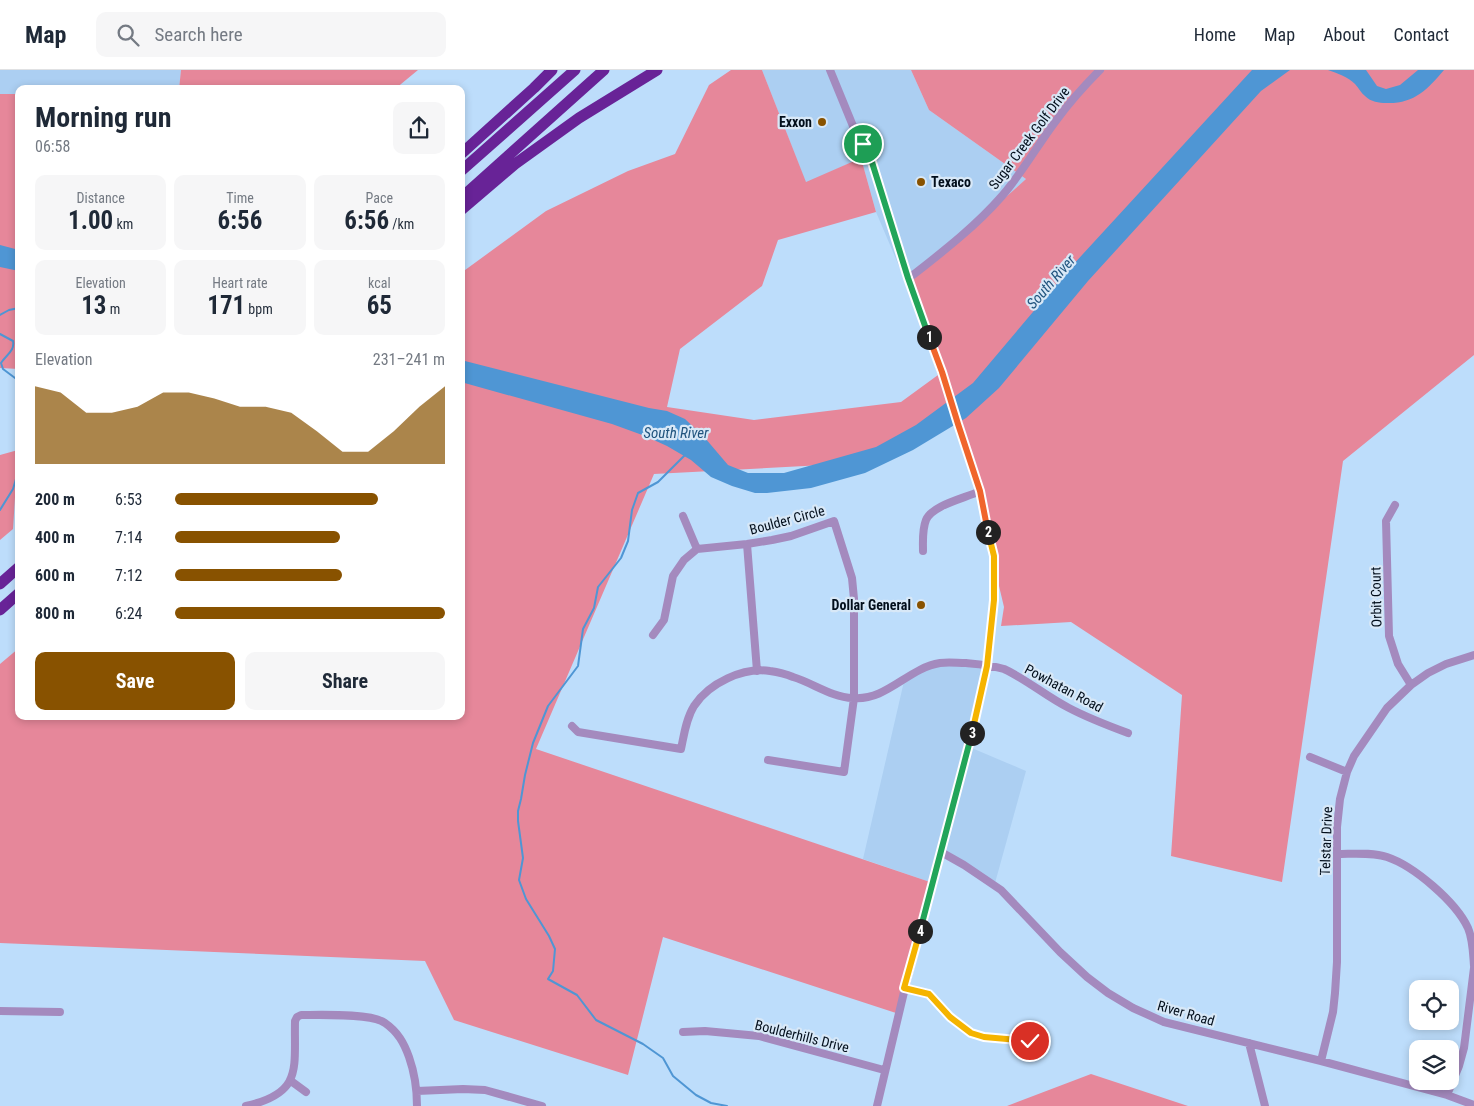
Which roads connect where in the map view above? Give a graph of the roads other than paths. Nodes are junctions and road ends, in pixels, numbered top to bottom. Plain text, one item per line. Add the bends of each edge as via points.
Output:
1 (552, 70) edge
2 (575, 70) edge
3 (604, 70) edge
4 (657, 70) edge
5 (830, 70) edge
6 (1100, 70) edge
7 (465, 150) edge
8 (465, 168) edge
9 (465, 194) edge
10 (465, 207) edge
11 (908, 278) junction
12 (980, 491) junction
13 (1395, 505) dead end
14 (684, 516) dead end
15 (747, 544) junction
16 (697, 549) junction
17 (923, 551) dead end
18 (15, 565) edge
19 (15, 571) edge
20 (0, 576) edge
21 (0, 584) edge
22 (15, 597) edge
23 (0, 610) edge
24 (653, 635) dead end
25 (1474, 655) edge
26 (987, 666) junction
27 (756, 671) junction
28 (1411, 685) junction
29 (854, 698) junction
30 (572, 726) dead end
31 (1128, 733) dead end
32 (1310, 757) dead end
33 (768, 760) dead end
34 (1347, 772) junction
35 (941, 852) junction
36 (1337, 854) junction
37 (1474, 967) edge
38 (904, 988) junction
39 (0, 1011) edge
40 (60, 1012) dead end
41 (683, 1032) dead end
42 (1032, 1042) dead end
43 (1249, 1043) junction
44 (1321, 1061) junction
45 (884, 1070) junction
46 (291, 1081) junction
47 (417, 1091) junction
48 (306, 1092) dead end
49 (1447, 1095) junction
50 (1474, 1105) edge
51 (246, 1106) edge
52 (417, 1106) edge
53 (542, 1106) edge
54 (877, 1106) edge
55 (1265, 1106) edge

1 - 7 highway
2 - 8 highway
3 - 9 highway
4 - 10 highway via 558,133
5 - 11 street via 853,126 871,159
6 - 11 street, Sugar Creek Golf Drive via 1055,122 1001,197 968,231
11 - 12 street
12 - 17 street via 939,508 927,518
12 - 26 street via 994,556 994,600
13 - 28 street, Orbit Court via 1386,521 1389,636 1398,664
14 - 16 street
15 - 16 street, Boulder Circle
15 - 27 street
15 - 29 street, Boulder Circle via 791,536 834,521 852,578
16 - 24 street via 673,576 664,620
18 - 20 highway
19 - 21 highway
22 - 23 highway
25 - 28 street, Telstar Drive via 1428,672
26 - 29 street, Powhatan Road via 937,663 869,698
26 - 31 street, Powhatan Road via 1003,669 1069,708
26 - 35 street
27 - 29 street via 793,677 839,696
27 - 30 street via 730,678 705,694 689,718 681,750 578,732
28 - 34 street, Telstar Drive via 1386,708
29 - 33 street via 844,772
32 - 34 street
34 - 36 street, Telstar Drive via 1340,799
35 - 38 street
35 - 43 street, River Road via 1002,890 1060,952 1108,993 1164,1022
36 - 37 street via 1386,856 1423,878 1460,915 1473,945
36 - 44 street, Telstar Drive via 1335,994
37 - 49 street via 1464,1048
38 - 42 street via 929,994 950,1017 971,1033
38 - 45 street
39 - 40 street
41 - 45 street, Boulderhills Drive via 759,1036
43 - 44 street, River Road
43 - 55 street
44 - 49 street, River Road
45 - 54 street
46 - 47 street via 295,1015 362,1016 384,1022 400,1036 416,1076
46 - 48 street
46 - 51 street via 276,1095
47 - 52 street
47 - 53 street via 485,1090
49 - 50 street, River Road

